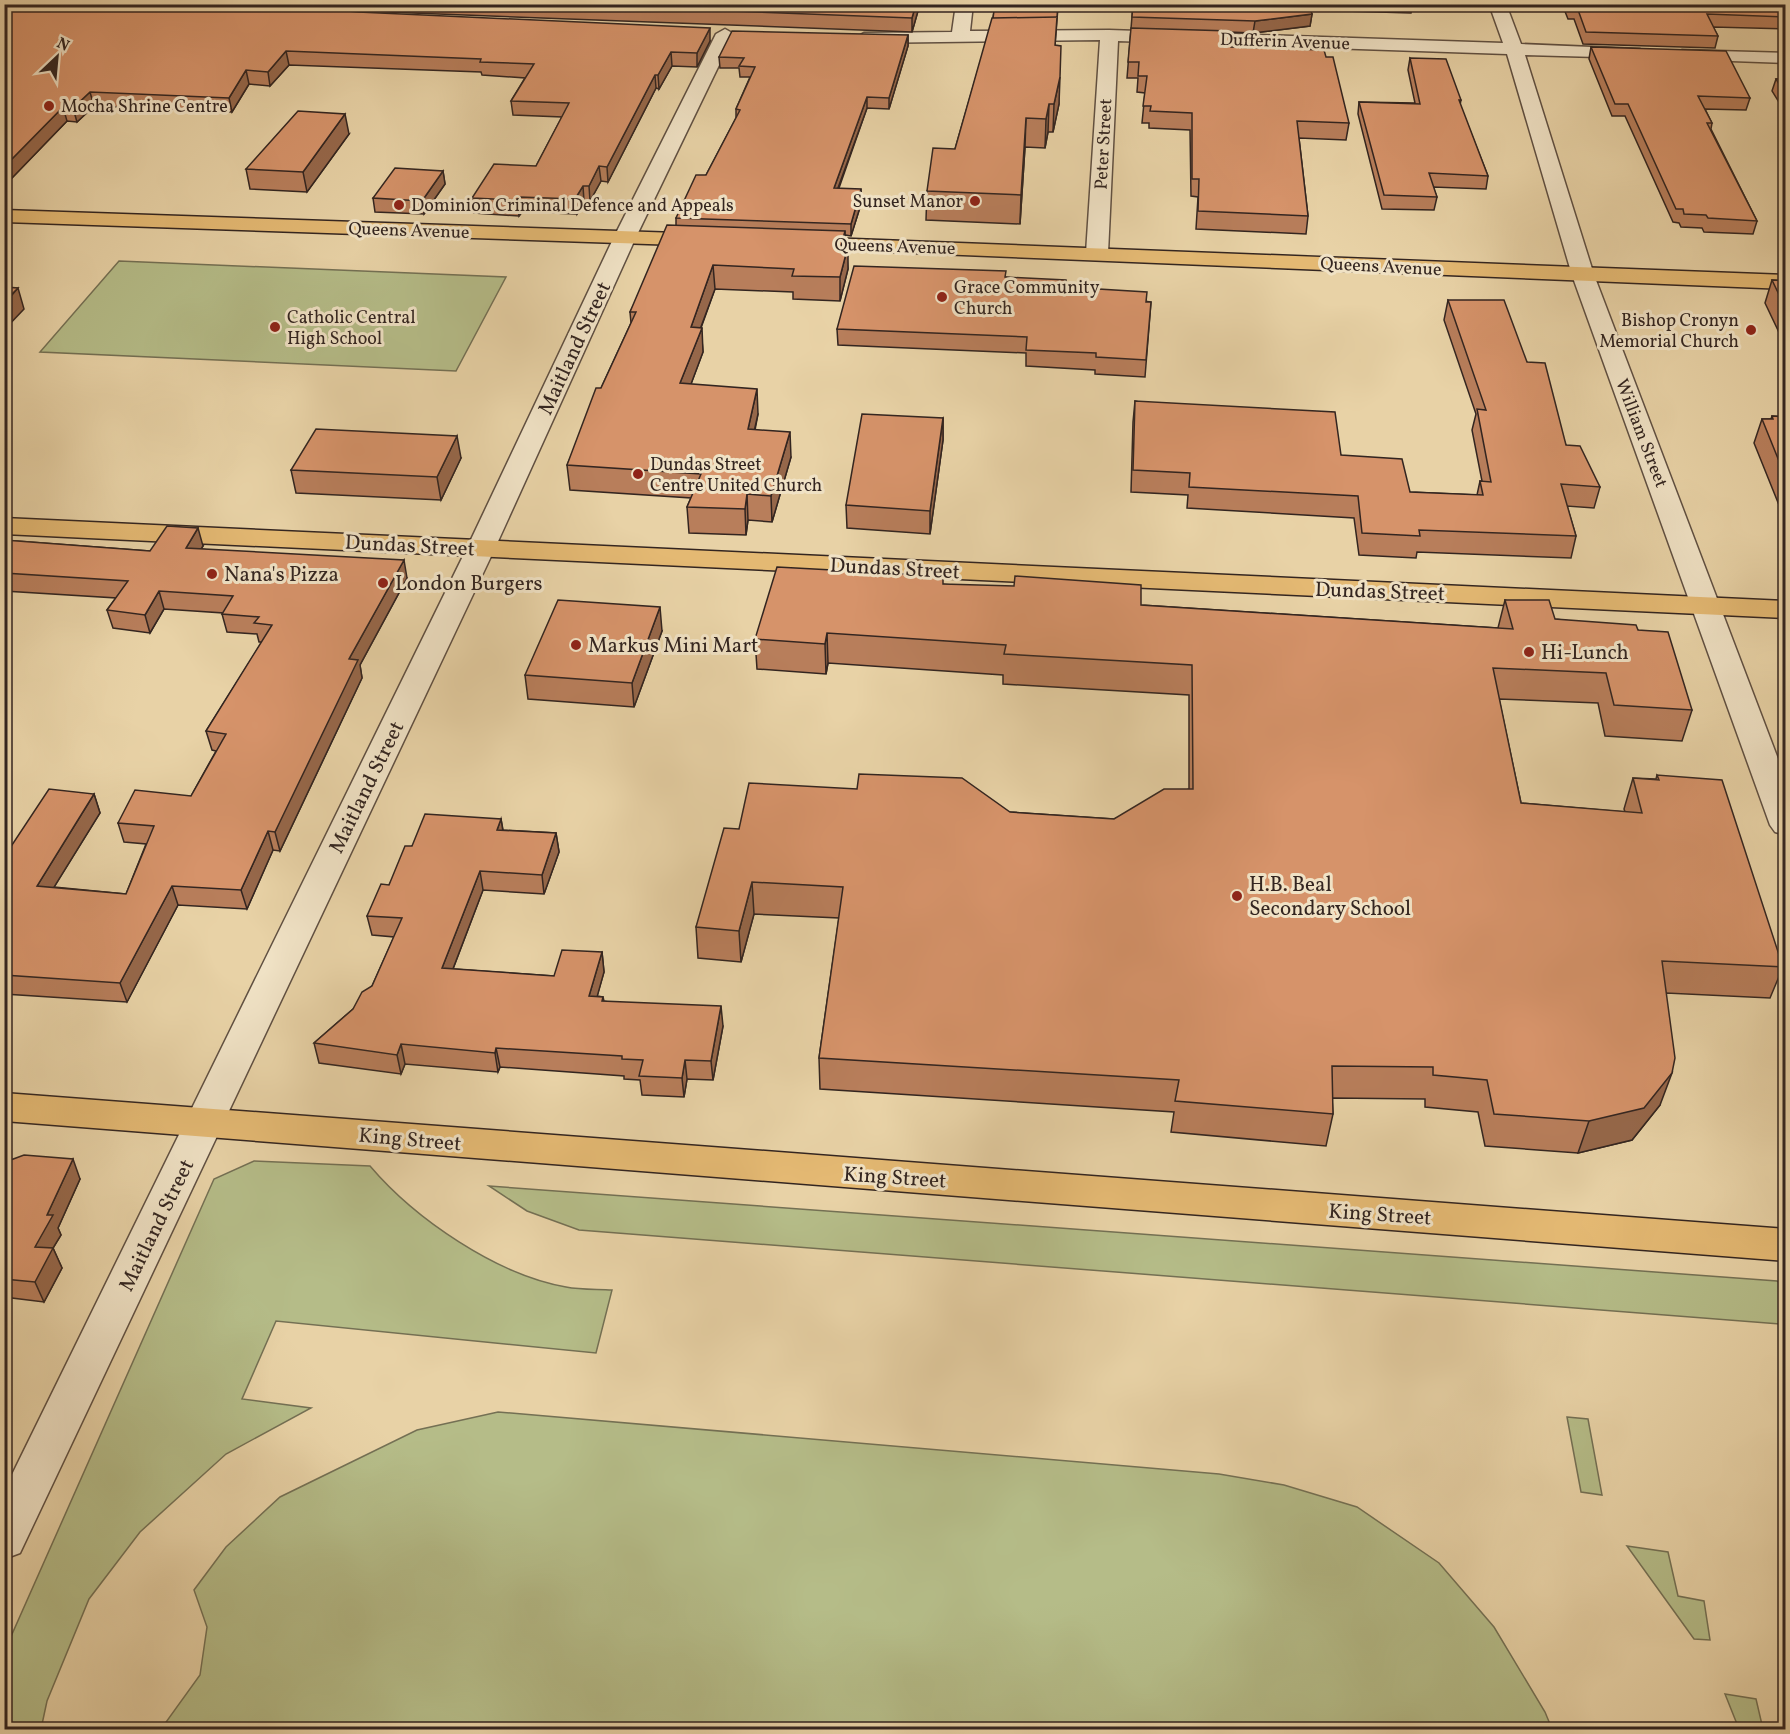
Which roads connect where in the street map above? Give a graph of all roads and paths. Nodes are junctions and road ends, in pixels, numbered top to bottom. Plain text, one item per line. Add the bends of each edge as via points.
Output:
1 (965, 4) edge
2 (1497, 4) edge
3 (722, 34) edge
4 (1109, 35) junction
5 (842, 38) edge
6 (960, 38) junction
7 (1514, 49) junction
8 (1785, 58) edge
9 (4, 216) edge
10 (625, 237) junction
11 (733, 241) edge
12 (781, 242) edge
13 (1097, 253) junction
14 (1582, 275) junction
15 (1785, 282) edge
16 (4, 526) edge
17 (481, 548) junction
18 (1707, 606) junction
19 (1785, 610) edge
20 (1785, 825) edge
21 (4, 1107) edge
22 (206, 1122) junction
23 (1785, 1245) edge
24 (4, 1539) edge

1 - 6 street
2 - 7 street, William Street
3 - 10 street, Maitland Street
4 - 6 street, Dufferin Avenue
4 - 7 street, Dufferin Avenue
4 - 13 street, Peter Street
5 - 6 street, Dufferin Avenue
7 - 8 street, Dufferin Avenue
7 - 14 street, William Street
9 - 10 main road, Queens Avenue
10 - 11 main road, Queens Avenue
10 - 17 street, Maitland Street
12 - 13 main road, Queens Avenue
13 - 14 main road, Queens Avenue
14 - 15 main road, Queens Avenue
14 - 18 street, William Street
16 - 17 main road, Dundas Street
17 - 18 main road, Dundas Street
17 - 22 street, Maitland Street
18 - 19 main road, Dundas Street
18 - 20 street, William Street
21 - 22 main road, King Street
22 - 23 main road, King Street
22 - 24 street, Maitland Street

